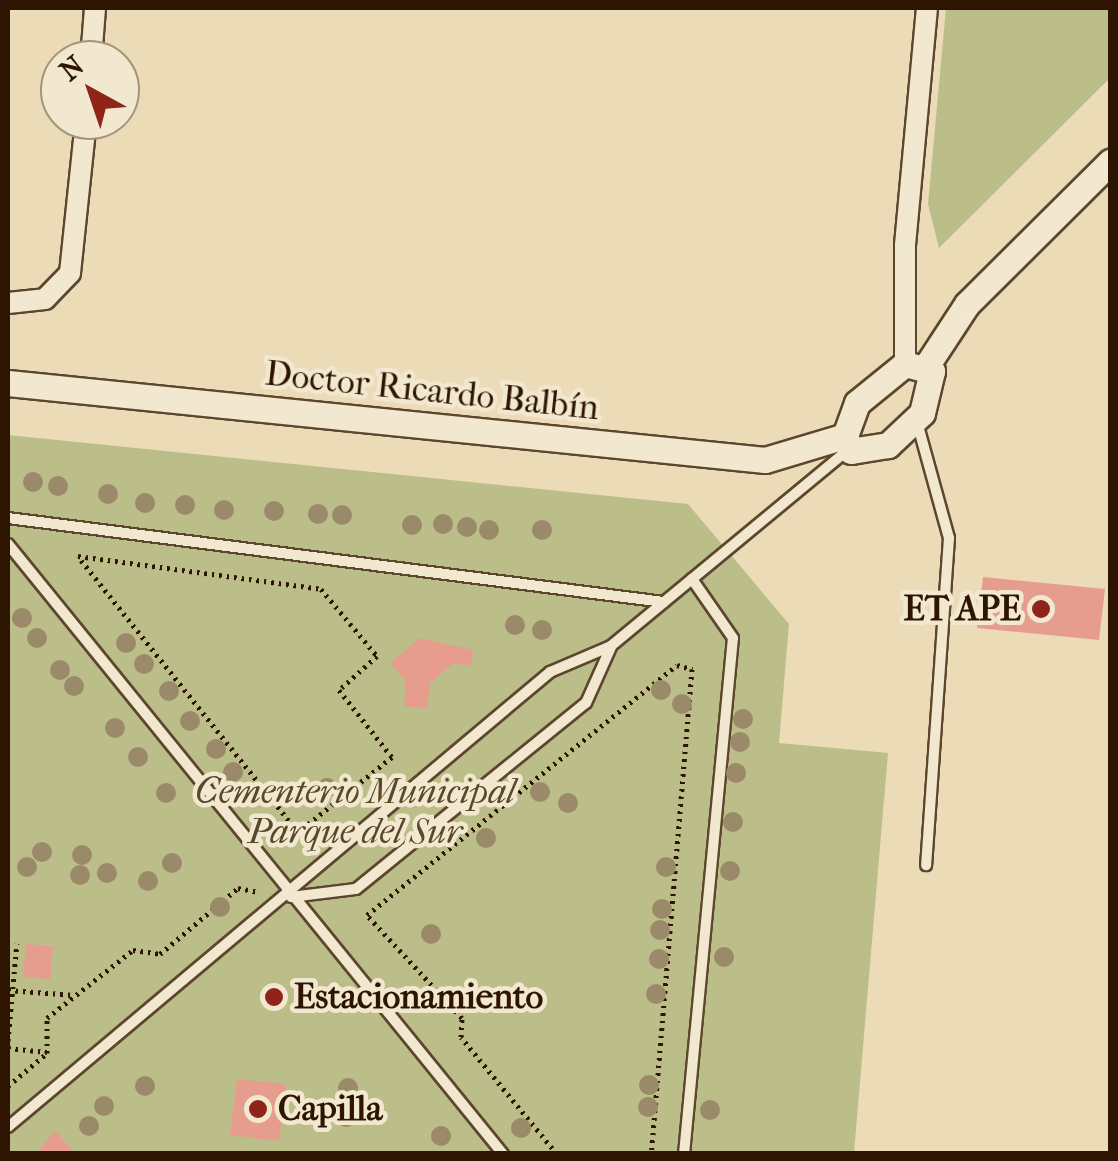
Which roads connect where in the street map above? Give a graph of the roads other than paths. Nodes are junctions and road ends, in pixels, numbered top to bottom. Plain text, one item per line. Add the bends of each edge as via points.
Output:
1 (95, 8) edge
2 (927, 8) edge
3 (93, 40) edge
4 (84, 140) edge
5 (1110, 162) edge
6 (8, 303) edge
7 (916, 364) junction
8 (8, 382) edge
9 (917, 420) junction
10 (847, 442) junction
11 (8, 518) edge
12 (8, 544) edge
13 (692, 579) junction
14 (664, 602) junction
15 (612, 646) junction
16 (926, 865) dead end
17 (291, 898) junction
18 (8, 1127) edge
19 (503, 1154) edge
20 (684, 1154) edge

1 - 3 street
2 - 7 street via 905,245
4 - 6 street via 74,260 55,292
5 - 7 street
7 - 9 street via 932,388
7 - 10 street via 868,389
8 - 10 street, Doctor Ricardo Balbín via 765,460
9 - 10 street, Doctor Ricardo Balbín via 880,449
9 - 16 lane via 949,538
10 - 13 lane
11 - 14 lane
12 - 17 lane
13 - 14 lane
13 - 20 lane via 733,638
14 - 15 lane
15 - 17 lane via 550,672 322,858
15 - 17 lane via 586,703 356,888
17 - 18 lane
17 - 19 lane

